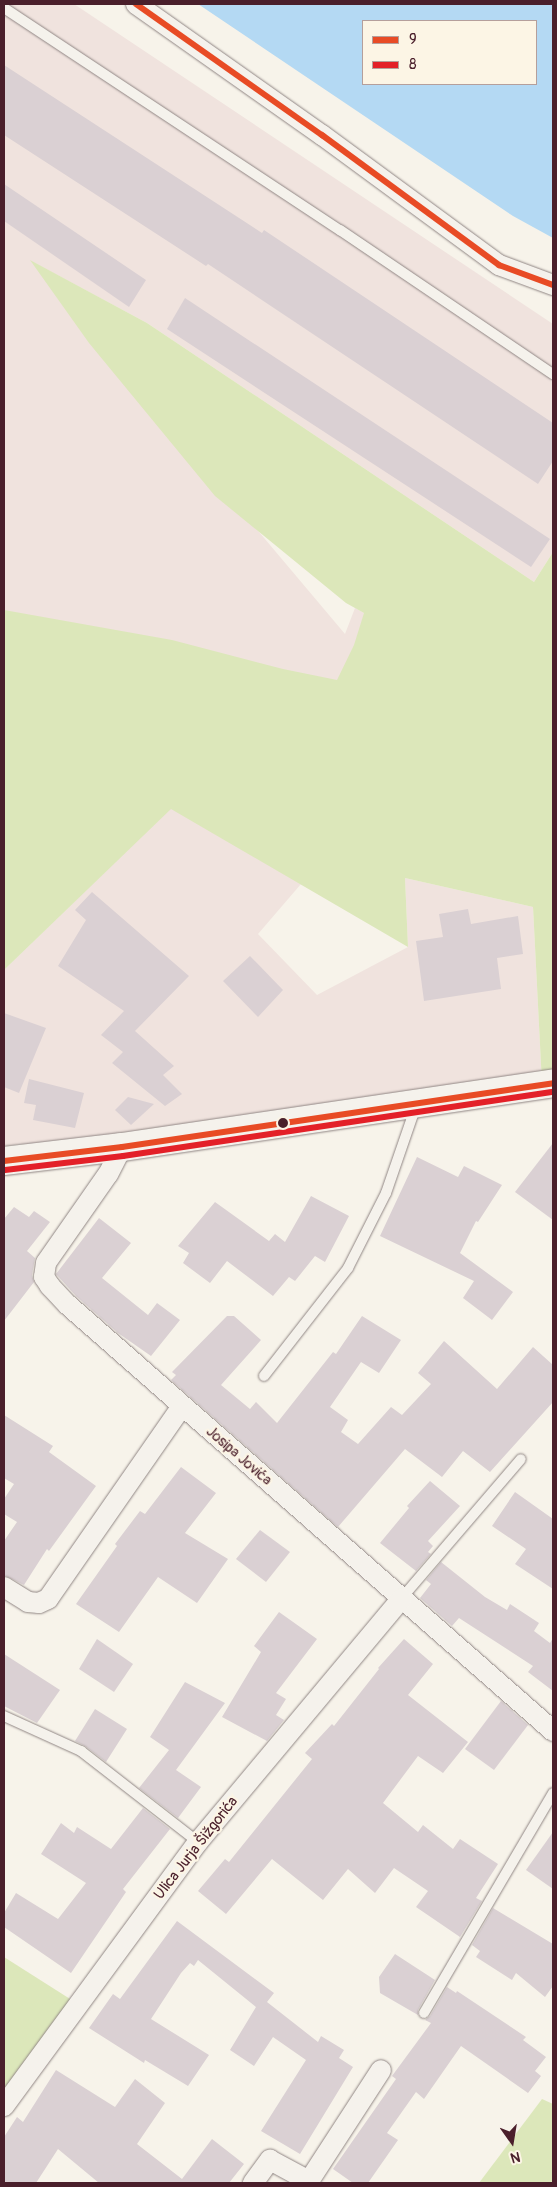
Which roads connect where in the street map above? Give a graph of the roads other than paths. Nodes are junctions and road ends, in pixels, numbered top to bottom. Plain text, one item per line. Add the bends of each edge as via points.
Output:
1 (136, 4) edge
2 (4, 8) edge
3 (553, 285) edge
4 (553, 374) edge
5 (553, 1083) edge
6 (417, 1103) junction
7 (122, 1147) junction
8 (4, 1160) edge
9 (264, 1376) dead end
10 (182, 1406) junction
11 (521, 1459) dead end
12 (4, 1587) edge
13 (401, 1599) junction
14 (4, 1716) edge
15 (553, 1731) edge
16 (553, 1793) edge
17 (198, 1842) junction
18 (424, 2013) dead end
19 (382, 2070) dead end
20 (4, 2106) edge
21 (253, 2183) edge

1 - 3 street via 499,265
2 - 4 lane
5 - 6 main road
6 - 7 main road
6 - 9 lane via 386,1193 348,1268
7 - 8 main road
7 - 10 street, Josipa Jovića via 108,1174 46,1263 44,1277 68,1305
10 - 12 street via 48,1599 39,1603 28,1602
10 - 13 street, Josipa Jovića
11 - 13 lane
13 - 15 street, Josipa Jovića
13 - 17 street, Ulica Jurja Šižgorića
14 - 17 lane via 81,1752
16 - 18 lane
17 - 20 street, Ulica Jurja Šižgorića
19 - 21 street via 309,2181 270,2160

